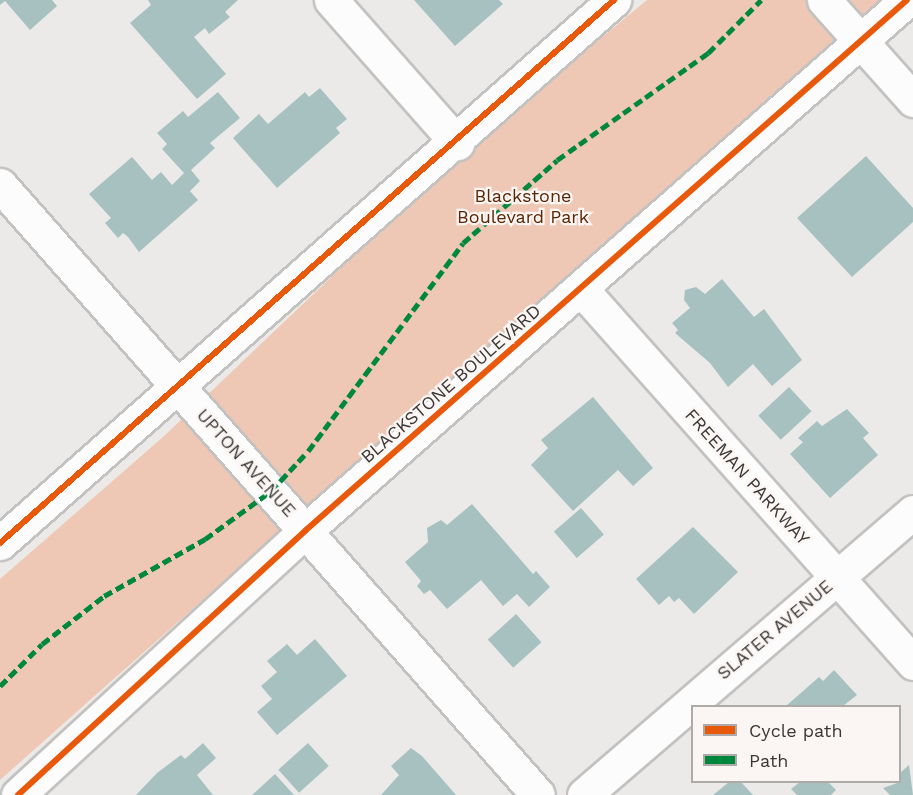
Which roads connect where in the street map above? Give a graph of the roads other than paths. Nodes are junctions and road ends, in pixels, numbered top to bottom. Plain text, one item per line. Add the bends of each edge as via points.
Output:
1 (331, 0) edge
2 (614, 0) edge
3 (824, 0) edge
4 (907, 0) edge
5 (860, 40) junction
6 (913, 100) edge
7 (457, 143) junction
8 (0, 184) edge
9 (582, 290) junction
10 (177, 387) junction
11 (913, 512) edge
12 (306, 530) junction
13 (0, 543) edge
14 (836, 578) junction
15 (913, 663) edge
16 (28, 792) edge
17 (538, 795) edge
18 (584, 795) edge

1 - 7 street
2 - 7 street
3 - 5 street
4 - 5 street, BLACKSTONE BOULEVARD
5 - 6 street
5 - 9 street, BLACKSTONE BOULEVARD
7 - 10 street
8 - 10 street, UPTON AVENUE
9 - 12 street, BLACKSTONE BOULEVARD
9 - 14 street, FREEMAN PARKWAY
10 - 12 street, UPTON AVENUE
10 - 13 street
11 - 14 street, SLATER AVENUE
12 - 16 street, BLACKSTONE BOULEVARD
12 - 17 street, UPTON AVENUE
14 - 15 street, FREEMAN PARKWAY
14 - 18 street, SLATER AVENUE

